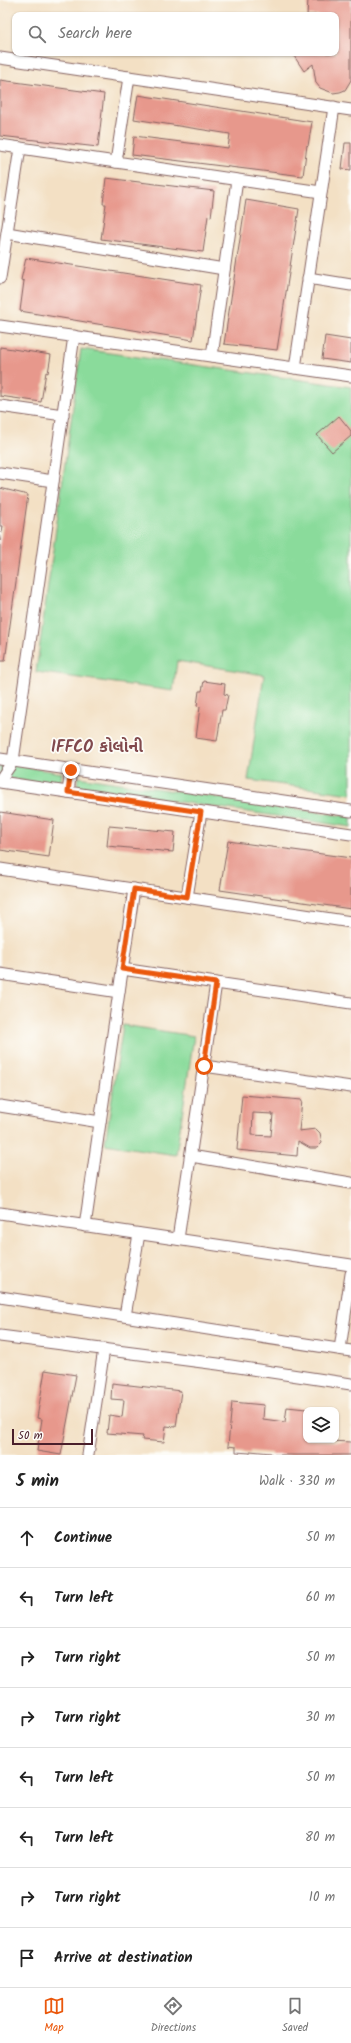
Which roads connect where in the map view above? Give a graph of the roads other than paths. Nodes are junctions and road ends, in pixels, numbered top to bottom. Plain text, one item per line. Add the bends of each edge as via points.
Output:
1 (0, 58) edge
2 (129, 77) junction
3 (334, 107) junction
4 (351, 110) edge
5 (0, 145) edge
6 (20, 148) junction
7 (116, 162) junction
8 (237, 180) junction
9 (321, 192) junction
10 (7, 233) junction
11 (224, 269) junction
12 (0, 278) edge
13 (308, 278) junction
14 (351, 285) edge
15 (0, 326) edge
16 (74, 336) junction
17 (212, 356) junction
18 (295, 368) junction
19 (351, 376) edge
20 (0, 406) edge
21 (63, 415) junction
22 (0, 473) edge
23 (53, 481) junction
24 (0, 759) edge
25 (13, 761) junction
26 (71, 770) junction
27 (0, 781) edge
28 (68, 792) junction
29 (351, 811) edge
30 (201, 812) junction
31 (351, 834) edge
32 (0, 869) edge
33 (134, 889) junction
34 (187, 897) junction
35 (351, 922) edge
36 (122, 969) junction
37 (0, 974) edge
38 (216, 983) junction
39 (119, 992) junction
40 (351, 1003) edge
41 (204, 1066) junction
42 (351, 1087) edge
43 (0, 1106) edge
44 (100, 1122) junction
45 (190, 1156) junction
46 (351, 1182) edge
47 (0, 1213) edge
48 (85, 1226) junction
49 (139, 1234) junction
50 (178, 1239) junction
51 (351, 1265) edge
52 (351, 1274) edge
53 (0, 1297) edge
54 (125, 1316) junction
55 (0, 1336) edge
56 (104, 1349) junction
57 (346, 1350) edge
58 (351, 1384) edge
59 (88, 1455) edge

1 - 2 street
2 - 3 street
2 - 7 street
3 - 4 street
3 - 9 street
5 - 6 street
6 - 7 street
6 - 10 street
7 - 8 street
8 - 9 street
8 - 11 street
9 - 13 street
10 - 11 street
10 - 12 street
11 - 17 street
13 - 14 street
13 - 18 street
15 - 16 street
16 - 17 street
16 - 21 street
17 - 18 street
18 - 19 street
20 - 21 street
21 - 23 street
22 - 23 street
23 - 25 street
24 - 25 street
25 - 26 street
25 - 27 street
26 - 28 street
26 - 29 street
27 - 28 street
28 - 30 street
30 - 31 street
30 - 34 street
32 - 33 street
33 - 34 street
33 - 36 street
34 - 35 street
36 - 38 street
36 - 39 street
37 - 39 street
38 - 40 street
38 - 41 street
39 - 44 street
41 - 42 street
41 - 45 street
43 - 44 street
44 - 48 street
45 - 46 street
45 - 50 street
47 - 48 street
48 - 49 street
49 - 50 street
49 - 54 street
50 - 51 street
52 - 57 street
53 - 54 street
54 - 57 street
55 - 56 street
56 - 58 street
56 - 59 street

